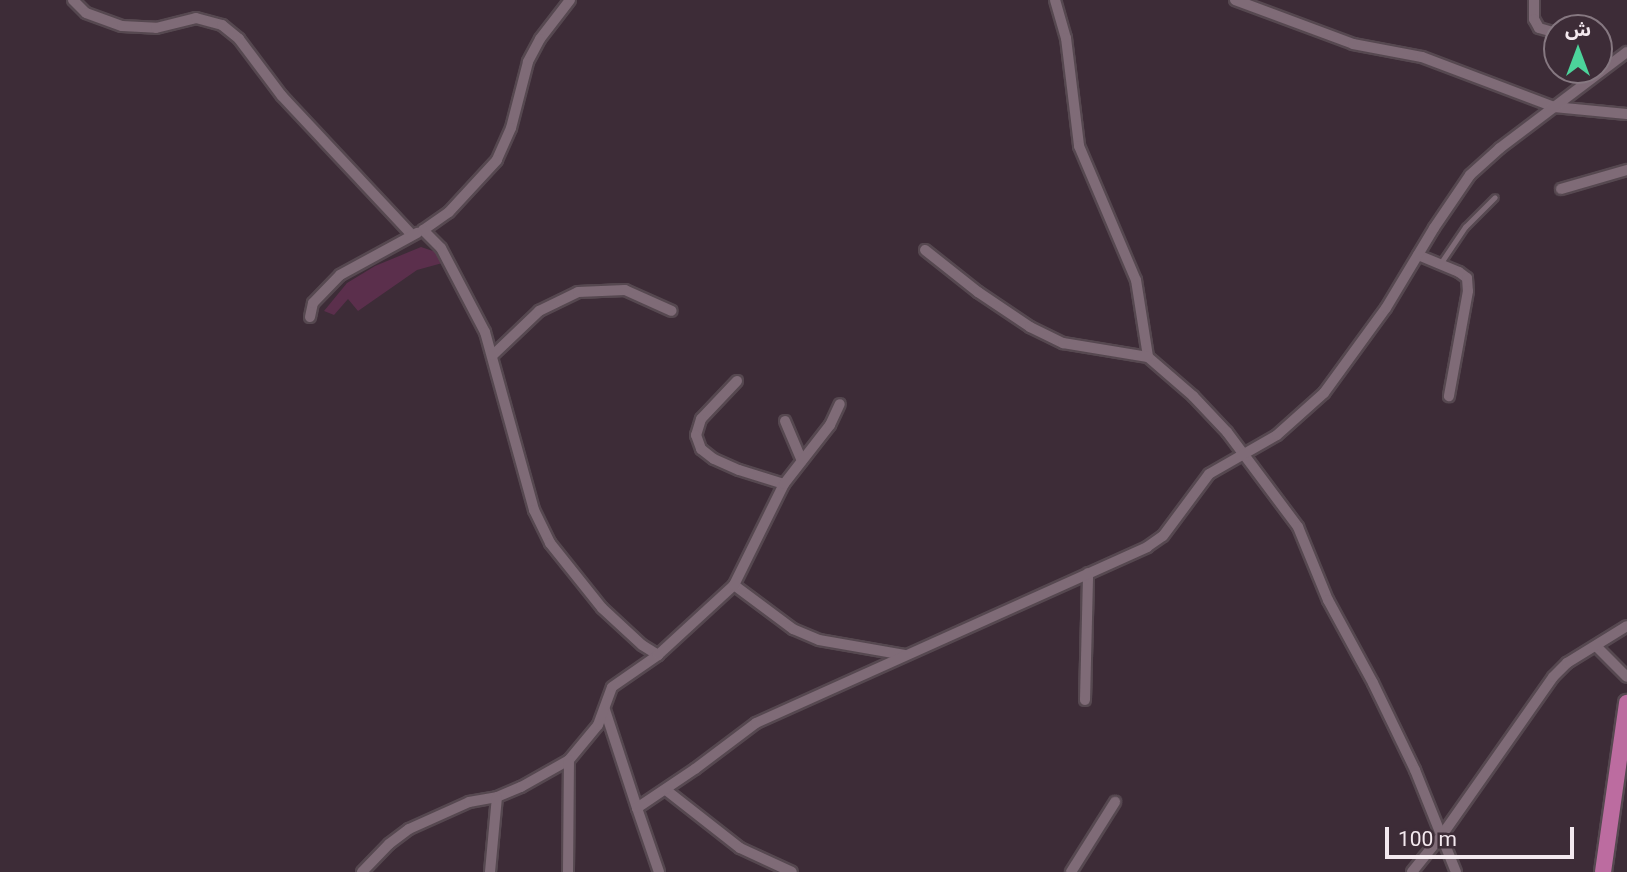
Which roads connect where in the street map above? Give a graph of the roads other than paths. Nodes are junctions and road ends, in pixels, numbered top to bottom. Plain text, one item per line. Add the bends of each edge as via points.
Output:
1 (73, 0) edge
2 (569, 0) edge
3 (1055, 0) edge
4 (1234, 0) edge
5 (1534, 0) edge
6 (1543, 29) edge
7 (1582, 84) edge
8 (1554, 107) junction
9 (1627, 114) edge
10 (1627, 170) edge
11 (1561, 189) dead end
12 (1495, 197) dead end
13 (418, 232) junction
14 (925, 250) dead end
15 (1418, 255) junction
16 (1440, 264) junction
17 (672, 311) dead end
18 (310, 317) dead end
19 (493, 355) junction
20 (1148, 356) junction
21 (737, 381) dead end
22 (1449, 396) dead end
23 (840, 404) dead end
24 (785, 421) dead end
25 (1242, 455) junction
26 (802, 461) junction
27 (784, 484) junction
28 (1088, 573) junction
29 (734, 585) junction
30 (1627, 626) edge
31 (1597, 647) junction
32 (658, 655) junction
33 (905, 655) junction
34 (1627, 677) edge
35 (1084, 700) dead end
36 (1627, 702) edge
37 (606, 710) junction
38 (569, 760) junction
39 (666, 790) junction
40 (497, 797) junction
41 (1115, 802) dead end
42 (637, 808) junction
43 (1442, 835) junction
44 (362, 872) edge
45 (490, 872) edge
46 (568, 872) edge
47 (659, 872) edge
48 (792, 872) edge
49 (1071, 872) edge
50 (1412, 872) edge
51 (1456, 872) edge
52 (1603, 872) edge

1 - 13 street via 86,13 122,26 156,27 196,18 222,25 239,39 291,106
2 - 13 street via 528,62 511,128 497,160 449,212
3 - 20 street via 1066,38 1079,146 1136,280
4 - 8 street via 1353,44 1422,57
5 - 6 street via 1534,19
7 - 8 street
8 - 9 street
8 - 15 street via 1470,175
10 - 11 street
12 - 16 lane via 1465,227
13 - 18 street via 340,275 313,303
13 - 19 street via 441,248
14 - 20 street via 978,292 1063,343
15 - 16 street
15 - 25 street via 1324,393 1277,435
16 - 22 street via 1467,278 1468,291
17 - 19 street via 625,290 578,292 539,311
19 - 32 street via 519,461 550,543 602,608
20 - 25 street via 1202,405
21 - 27 street via 701,419 696,435 701,449 727,464
23 - 26 street
24 - 26 street
25 - 28 street via 1209,474 1163,536
25 - 43 street via 1298,527 1328,600 1373,682
26 - 27 street
27 - 29 street
28 - 33 street
28 - 35 street
29 - 32 street
29 - 33 street via 793,629 819,640
30 - 31 street
31 - 34 street
31 - 43 street via 1567,663 1553,677
32 - 37 street via 612,687
33 - 39 street via 756,723
36 - 52 main road
37 - 38 street
37 - 42 street
38 - 40 street
38 - 46 street
39 - 42 street
39 - 48 street via 740,848
40 - 44 street via 469,802 409,829
40 - 45 street
41 - 49 street
42 - 47 street
43 - 50 street
43 - 51 street

